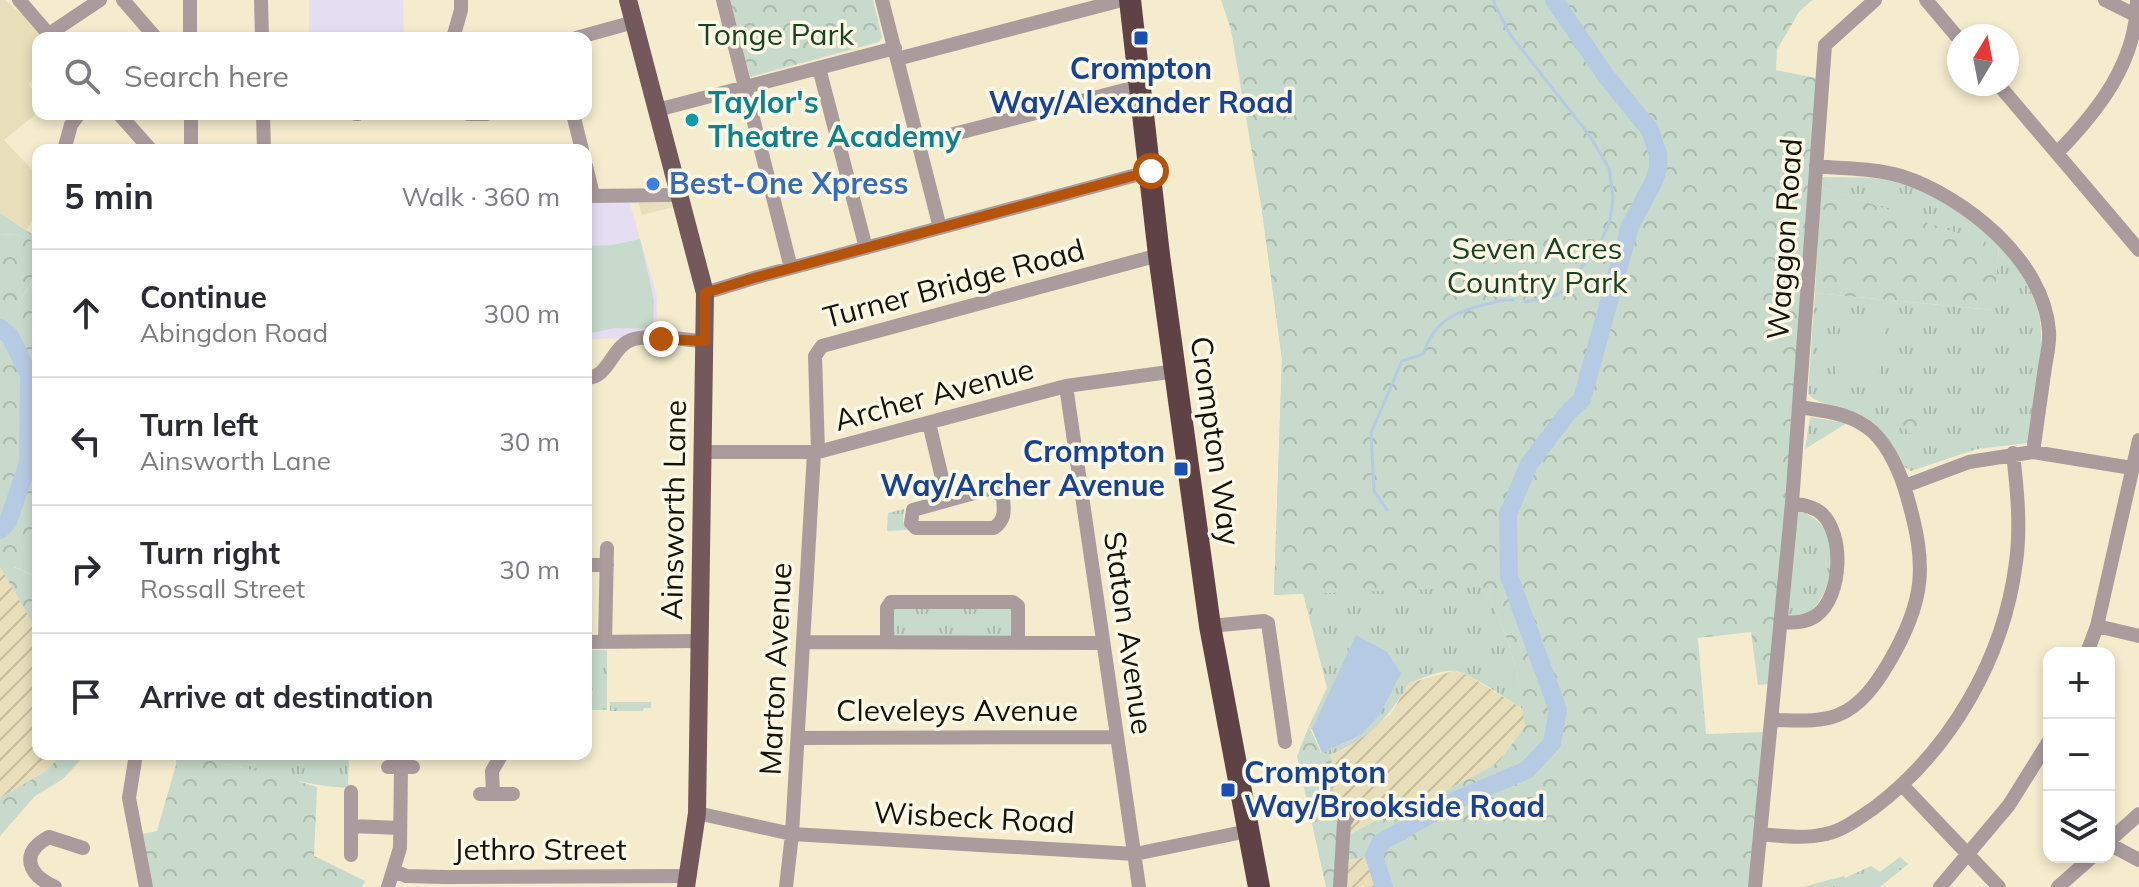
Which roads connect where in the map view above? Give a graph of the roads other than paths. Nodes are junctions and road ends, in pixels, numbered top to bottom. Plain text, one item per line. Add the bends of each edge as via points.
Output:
1 (19, 0) edge
2 (100, 0) edge
3 (123, 0) edge
4 (190, 0) edge
5 (261, 0) edge
6 (461, 0) edge
7 (628, 0) edge
8 (723, 0) edge
9 (882, 0) edge
10 (1122, 0) edge
11 (1130, 0) edge
12 (1875, 0) edge
13 (1926, 0) edge
14 (2105, 0) edge
15 (2137, 0) edge
16 (2138, 17) edge
17 (634, 22) junction
18 (1947, 25) edge
19 (47, 32) edge
20 (56, 32) edge
21 (151, 32) edge
22 (190, 32) edge
23 (262, 32) edge
24 (455, 32) edge
25 (592, 34) edge
26 (896, 53) junction
27 (819, 68) junction
28 (1140, 86) junction
29 (746, 87) junction
30 (2008, 96) edge
31 (657, 110) junction
32 (75, 120) edge
33 (124, 120) edge
34 (191, 120) edge
35 (263, 120) edge
36 (574, 120) edge
37 (919, 143) junction
38 (66, 144) edge
39 (146, 144) edge
40 (191, 144) edge
41 (264, 144) edge
42 (580, 144) edge
43 (2057, 153) junction
44 (1816, 166) junction
45 (1151, 171) junction
46 (680, 195) junction
47 (592, 196) edge
48 (940, 228) junction
49 (866, 248) junction
50 (2139, 250) edge
51 (1159, 255) junction
52 (791, 268) junction
53 (705, 293) junction
54 (705, 341) junction
55 (1176, 371) junction
56 (592, 377) edge
57 (1066, 386) junction
58 (1799, 407) junction
59 (929, 423) junction
60 (2139, 440) edge
61 (703, 452) junction
62 (2033, 452) junction
63 (816, 453) junction
64 (2013, 453) junction
65 (2132, 468) junction
66 (1905, 486) junction
67 (947, 499) junction
68 (1792, 503) junction
69 (607, 548) dead end
70 (592, 565) edge
71 (607, 565) junction
72 (1781, 622) junction
73 (1210, 626) junction
74 (2097, 626) junction
75 (2139, 636) edge
76 (699, 641) junction
77 (592, 642) edge
78 (605, 642) junction
79 (804, 642) junction
80 (887, 642) junction
81 (1018, 642) junction
82 (1102, 643) junction
83 (2089, 647) edge
84 (1772, 720) junction
85 (1117, 737) junction
86 (798, 738) junction
87 (1285, 742) dead end
88 (2043, 751) edge
89 (135, 760) edge
90 (498, 760) edge
91 (401, 767) dead end
92 (1903, 786) junction
93 (351, 792) dead end
94 (513, 794) dead end
95 (1353, 809) dead end
96 (697, 813) junction
97 (2139, 814) edge
98 (351, 826) junction
99 (400, 828) junction
100 (1248, 831) junction
101 (792, 834) junction
102 (1760, 834) junction
103 (2115, 837) edge
104 (2115, 846) edge
105 (83, 848) dead end
106 (1135, 854) junction
107 (351, 855) dead end
108 (1967, 855) junction
109 (2139, 860) edge
110 (2085, 863) edge
111 (394, 871) junction
112 (608, 881) edge
113 (686, 882) edge
114 (55, 887) edge
115 (146, 887) edge
116 (388, 887) edge
117 (786, 887) edge
118 (1139, 887) edge
119 (1259, 887) edge
120 (1340, 887) edge
121 (1755, 887) edge
122 (1940, 887) edge
123 (1999, 887) edge
124 (2058, 887) edge

1 - 19 street
2 - 20 street
3 - 21 street
4 - 22 street
5 - 23 street
6 - 24 street
7 - 17 main road, Ainsworth Lane
8 - 29 street
9 - 26 street
10 - 26 street
11 - 28 highway, Crompton Way
12 - 44 street, Waggon Road via 1825,45
13 - 18 street
14 - 16 street
15 - 16 street
16 - 43 street via 2108,93
17 - 25 street
17 - 31 main road, Ainsworth Lane
26 - 27 street
26 - 37 street
27 - 29 street
27 - 49 street
28 - 37 street
28 - 45 highway, Crompton Way
29 - 31 street
29 - 52 street
30 - 43 street
31 - 46 main road, Ainsworth Lane
32 - 38 street
33 - 39 street
34 - 40 street
35 - 41 street
36 - 42 street
37 - 48 street
43 - 50 street
44 - 58 street, Waggon Road
44 - 62 street via 1898,175 1933,189 1964,206 2018,259 2036,286 2050,334
45 - 48 street
45 - 51 highway, Crompton Way
46 - 47 street
46 - 53 main road, Ainsworth Lane
48 - 49 street
49 - 52 street
51 - 55 highway, Crompton Way
51 - 63 street, Turner Bridge Road via 822,346 815,356
52 - 53 street
53 - 54 main road, Ainsworth Lane
54 - 56 street via 634,339
54 - 61 main road, Ainsworth Lane
55 - 57 street, Archer Avenue
55 - 73 highway, Crompton Way
57 - 59 street, Archer Avenue
57 - 82 street, Staton Avenue
58 - 66 street via 1835,412 1874,433
58 - 68 street, Waggon Road
59 - 63 street, Archer Avenue
59 - 67 street
60 - 65 street
61 - 63 street, Archer Avenue
61 - 76 main road, Ainsworth Lane
62 - 64 street
62 - 65 street
63 - 79 street, Marton Avenue
64 - 66 street via 1969,462
64 - 92 street via 2019,510 2007,613 1971,697
65 - 74 street
66 - 84 street via 1921,547 1921,575 1898,646 1855,706 1837,716
67 - 67 street via 992,488 1003,497 1004,515 994,528 916,528 911,523 913,510
68 - 72 street, Waggon Road
68 - 72 street via 1820,512 1828,522 1838,566 1825,607 1802,623
69 - 71 street
70 - 71 street
71 - 78 street
72 - 84 street, Waggon Road
73 - 87 street via 1268,623
73 - 100 highway, Crompton Way
74 - 75 street
74 - 83 street
76 - 78 street
76 - 96 main road, Ainsworth Lane
77 - 78 street
79 - 80 street
79 - 86 street, Marton Avenue
80 - 81 street
80 - 81 street via 891,602 1013,602 1018,606
81 - 82 street
82 - 85 street, Staton Avenue
84 - 102 street, Waggon Road
85 - 86 street, Cleveleys Avenue
85 - 106 street, Staton Avenue
86 - 101 street, Marton Avenue
88 - 108 street via 2009,805
89 - 115 street via 129,798
90 - 94 street via 486,794
91 - 99 street
92 - 102 street via 1829,834
92 - 108 street
93 - 98 street
95 - 120 street via 1344,823
96 - 101 street, Wisbeck Road
96 - 113 main road, Ainsworth Lane
97 - 103 street
98 - 99 street
98 - 107 street
99 - 111 street
100 - 106 street, Wisbeck Road
100 - 119 highway, Crompton Way
101 - 106 street, Wisbeck Road
101 - 117 street, Marton Avenue
102 - 121 street, Waggon Road
104 - 109 street
105 - 114 street via 70,835 49,837 32,851 33,871
106 - 118 street, Staton Avenue
108 - 122 street
108 - 123 street
110 - 124 street
111 - 112 street, Jethro Street via 406,876
111 - 116 street
112 - 113 street, Jethro Street

